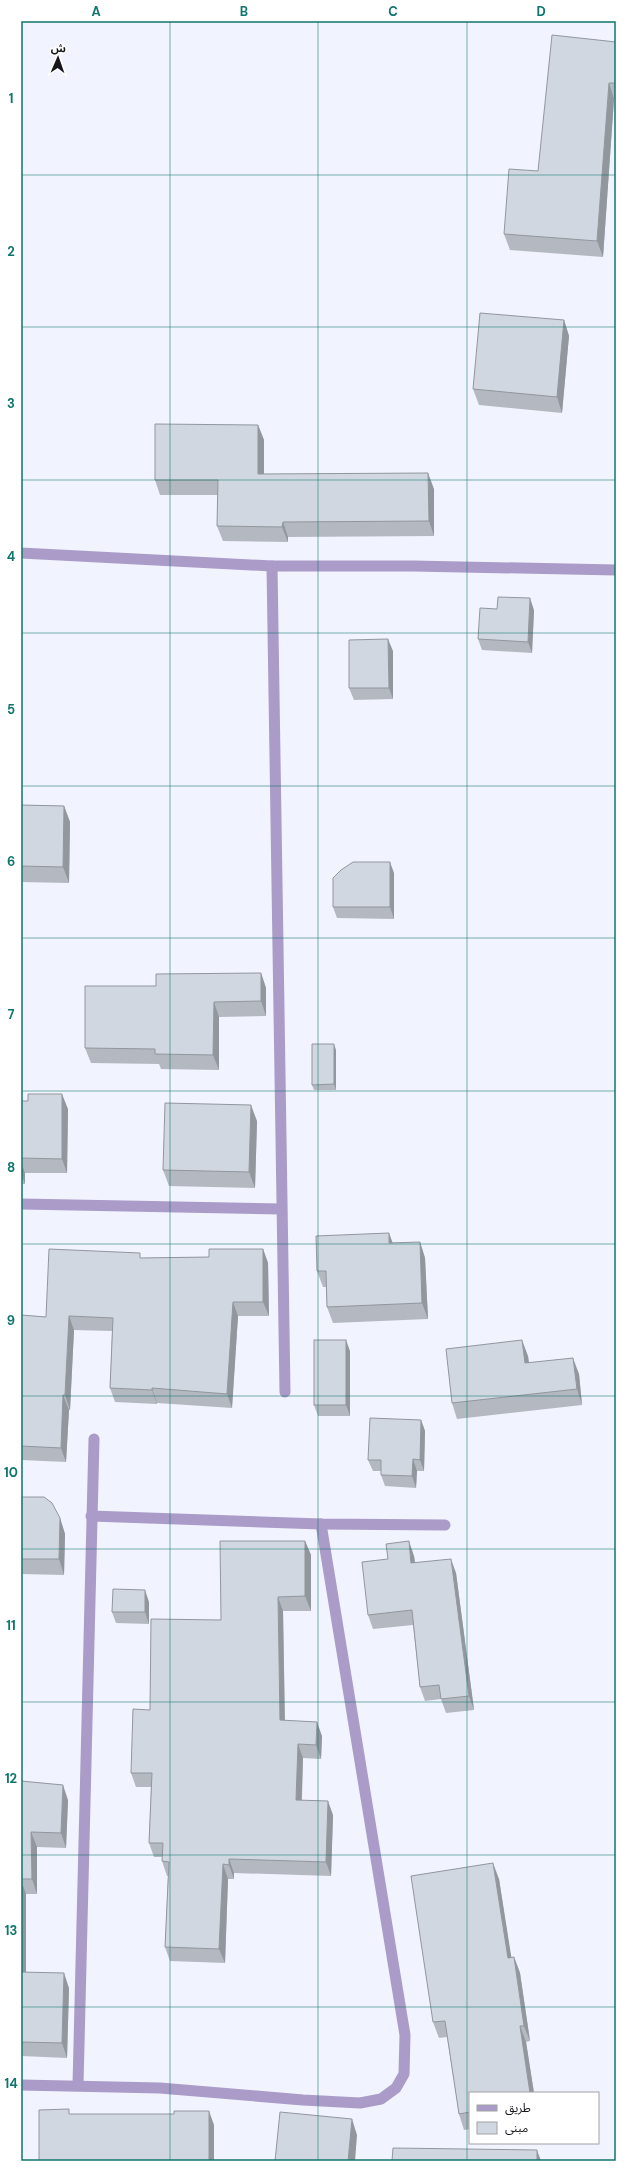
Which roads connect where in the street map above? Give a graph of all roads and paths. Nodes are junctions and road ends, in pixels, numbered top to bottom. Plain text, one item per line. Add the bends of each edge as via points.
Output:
1 (21, 552) edge
2 (272, 566) junction
3 (616, 570) edge
4 (21, 1204) edge
5 (281, 1209) junction
6 (285, 1392) dead end
7 (94, 1439) dead end
8 (91, 1516) junction
9 (321, 1524) junction
10 (445, 1525) dead end
11 (78, 2085) junction
12 (21, 2086) edge

1 - 2 street
2 - 3 street
2 - 5 street
4 - 5 street
5 - 6 street
7 - 8 street
8 - 9 street
8 - 11 street
9 - 10 street
9 - 11 street via 404,2035 404,2074 396,2088 381,2099 360,2103 160,2088
11 - 12 street

